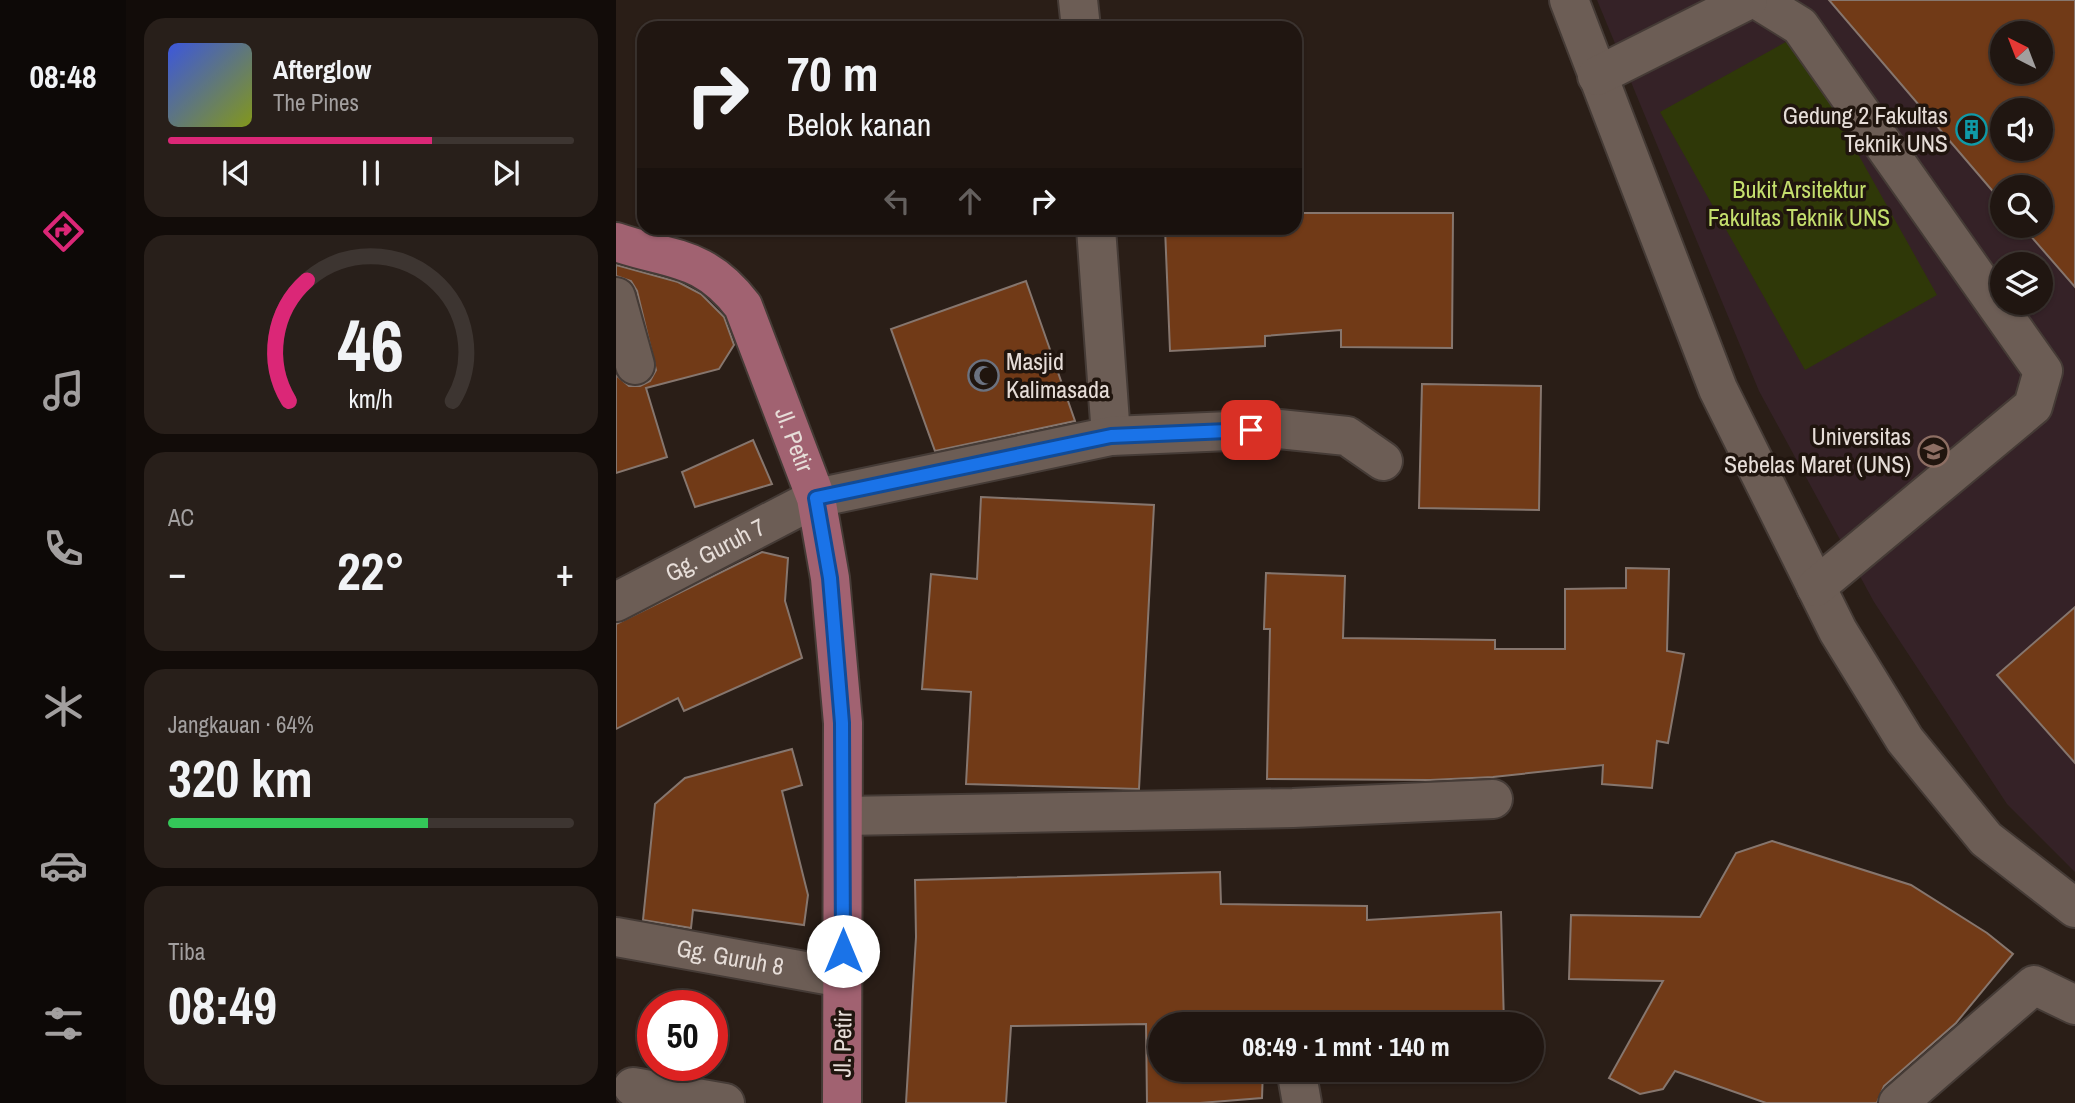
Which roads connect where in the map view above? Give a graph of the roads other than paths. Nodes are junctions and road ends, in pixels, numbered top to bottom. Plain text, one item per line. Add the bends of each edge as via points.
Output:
1 (1078, 0) edge
2 (1569, 0) edge
3 (1748, 0) edge
4 (1758, 0) edge
5 (1080, 21) edge
6 (1598, 76) junction
7 (1097, 235) edge
8 (616, 242) edge
9 (616, 297) edge
10 (635, 365) dead end
11 (1111, 436) junction
12 (1383, 461) dead end
13 (816, 498) junction
14 (1816, 587) junction
15 (616, 602) edge
16 (1493, 799) dead end
17 (842, 816) junction
18 (2075, 908) edge
19 (616, 937) edge
20 (843, 978) junction
21 (2075, 1005) edge
22 (1298, 1082) edge
23 (633, 1087) dead end
24 (724, 1103) edge
25 (842, 1103) edge
26 (1301, 1103) edge
27 (1898, 1103) edge

1 - 5 street
2 - 6 street
3 - 6 street
4 - 14 street via 1800,26 2043,371 2033,406
6 - 14 street via 1718,389
7 - 11 street
8 - 13 main road, Jl. Petir via 681,260 725,283 743,306
9 - 10 street
11 - 12 street, Gg. Guruh 7 via 1279,429 1348,436
11 - 13 street, Gg. Guruh 7
13 - 15 street, Gg. Guruh 7
13 - 17 main road, Jl. Petir via 838,652
14 - 18 street via 1905,740 1986,839
16 - 17 street via 1293,808
17 - 20 main road, Jl. Petir
19 - 20 street, Gg. Guruh 8
20 - 25 main road, Jl. Petir
21 - 27 street via 2034,985
22 - 26 street
23 - 24 street

